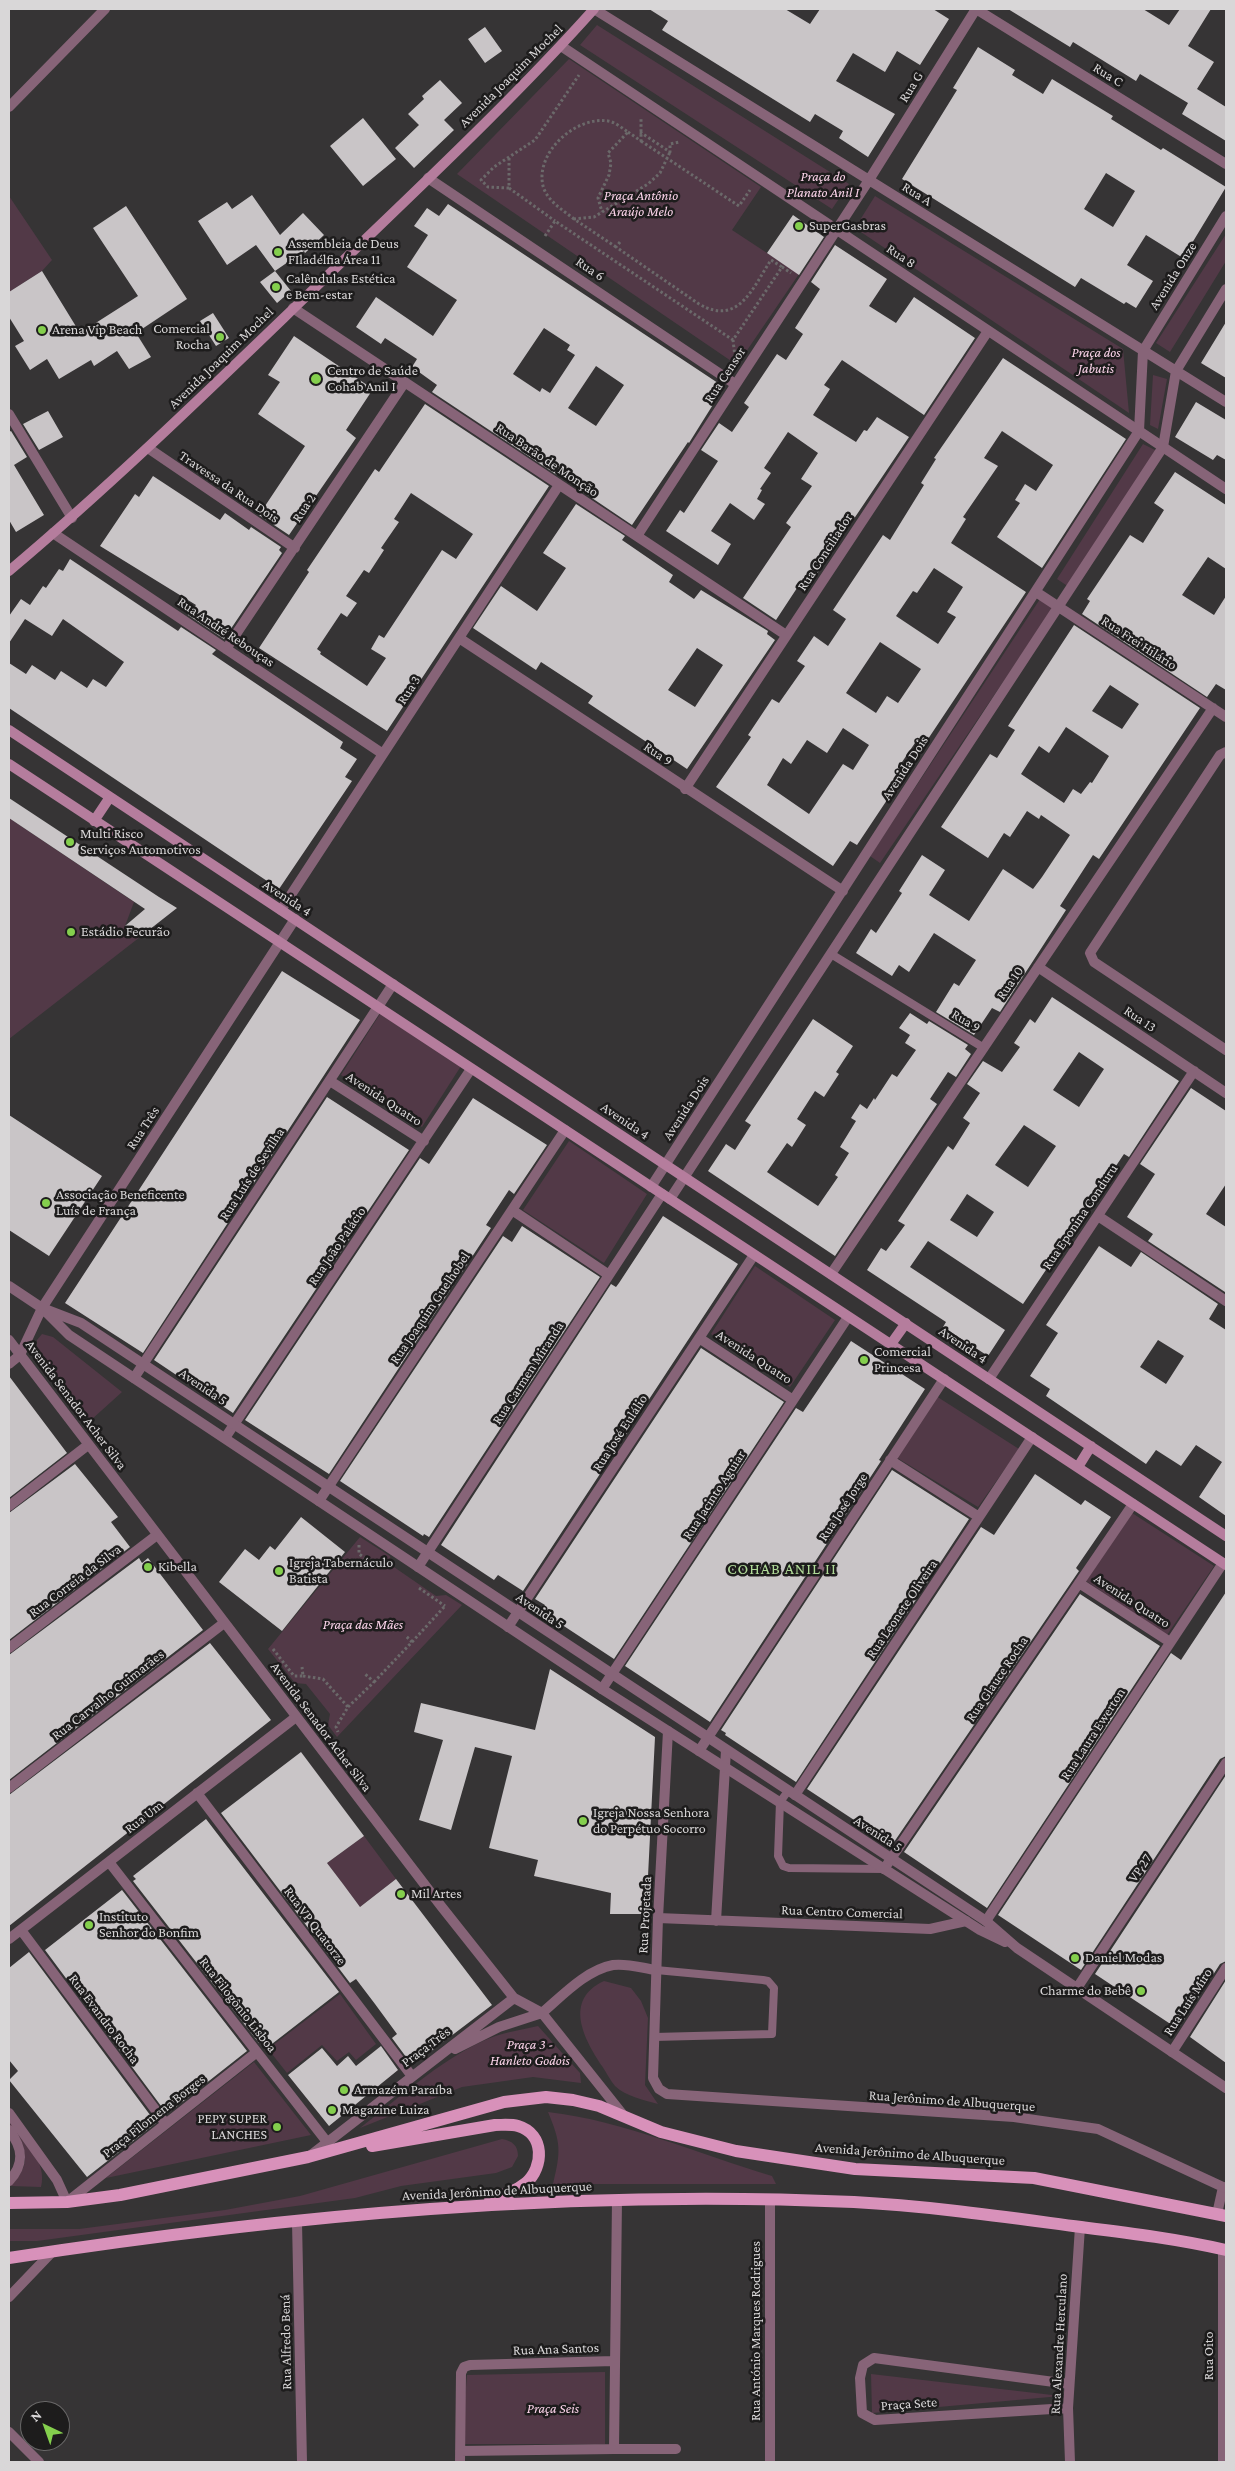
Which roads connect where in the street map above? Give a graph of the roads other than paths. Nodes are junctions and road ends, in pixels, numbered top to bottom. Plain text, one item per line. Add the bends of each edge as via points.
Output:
1 (105, 9) edge
2 (594, 9) edge
3 (976, 9) edge
4 (561, 46) junction
5 (9, 106) edge
6 (1226, 164) edge
7 (428, 178) junction
8 (869, 180) junction
9 (1226, 216) edge
10 (836, 230) junction
11 (1226, 289) edge
12 (293, 308) junction
13 (988, 331) junction
14 (1143, 351) junction
15 (1176, 371) junction
16 (405, 382) junction
17 (735, 384) junction
18 (1226, 402) edge
19 (9, 414) edge
20 (1139, 432) junction
21 (1163, 447) junction
22 (148, 448) junction
23 (560, 485) junction
24 (1226, 489) edge
25 (72, 518) junction
26 (53, 534) junction
27 (636, 536) junction
28 (295, 548) junction
29 (9, 571) edge
30 (1036, 592) junction
31 (1059, 607) junction
32 (786, 635) junction
33 (459, 638) junction
34 (226, 650) junction
35 (1213, 708) junction
36 (1226, 717) edge
37 (9, 730) edge
38 (1226, 752) edge
39 (383, 754) junction
40 (9, 764) edge
41 (685, 789) junction
42 (110, 797) junction
43 (94, 821) junction
44 (843, 891) junction
45 (281, 910) junction
46 (295, 919) junction
47 (280, 943) junction
48 (831, 954) junction
49 (1038, 967) junction
50 (393, 984) junction
51 (378, 1007) junction
52 (984, 1048) junction
53 (1226, 1050) edge
54 (472, 1069) junction
55 (1194, 1071) junction
56 (330, 1080) junction
57 (1226, 1093) edge
58 (565, 1130) junction
59 (424, 1141) junction
60 (666, 1165) junction
61 (685, 1177) junction
62 (651, 1187) junction
63 (666, 1197) junction
64 (512, 1210) junction
65 (1098, 1216) junction
66 (754, 1254) junction
67 (831, 1274) junction
68 (609, 1275) junction
69 (9, 1286) edge
70 (1226, 1301) edge
71 (42, 1308) junction
72 (848, 1317) junction
73 (906, 1323) junction
74 (699, 1338) junction
75 (9, 1340) edge
76 (891, 1344) junction
77 (20, 1355) junction
78 (9, 1364) edge
79 (143, 1364) junction
80 (134, 1378) junction
81 (944, 1379) junction
82 (989, 1379) junction
83 (793, 1400) junction
84 (233, 1424) junction
85 (1032, 1437) junction
86 (225, 1438) junction
87 (88, 1444) junction
88 (1091, 1446) junction
89 (890, 1460) junction
90 (1078, 1467) junction
91 (328, 1487) junction
92 (319, 1501) junction
93 (1133, 1504) junction
94 (9, 1506) edge
95 (979, 1517) junction
96 (157, 1535) junction
97 (1226, 1536) edge
98 (427, 1552) junction
99 (1225, 1564) edge
100 (418, 1567) junction
101 (1079, 1583) junction
102 (518, 1612) junction
103 (224, 1622) junction
104 (508, 1627) junction
105 (1170, 1642) junction
106 (9, 1648) edge
107 (612, 1675) junction
108 (602, 1689) junction
109 (296, 1717) junction
110 (668, 1731) junction
111 (707, 1738) junction
112 (726, 1750) junction
113 (699, 1751) junction
114 (1226, 1763) edge
115 (726, 1768) junction
116 (9, 1788) edge
117 (197, 1793) junction
118 (791, 1793) junction
119 (780, 1802) junction
120 (891, 1858) junction
121 (109, 1862) junction
122 (884, 1869) junction
123 (658, 1918) junction
124 (716, 1921) junction
125 (966, 1921) junction
126 (986, 1921) junction
127 (21, 1930) junction
128 (9, 1939) edge
129 (1017, 1948) junction
130 (1226, 1968) edge
131 (656, 1970) junction
132 (1077, 1988) junction
133 (514, 1998) junction
134 (542, 2013) junction
135 (654, 2037) junction
136 (257, 2052) junction
137 (1172, 2052) junction
138 (411, 2075) junction
139 (1226, 2088) edge
140 (667, 2094) joint
141 (9, 2113) edge
142 (625, 2117) junction
143 (166, 2124) junction
144 (9, 2130) edge
145 (327, 2142) junction
146 (308, 2157) junction
147 (9, 2181) edge
148 (1224, 2187) edge
149 (617, 2200) junction
150 (770, 2200) junction
151 (67, 2202) junction
152 (9, 2204) edge
153 (452, 2206) junction
154 (1222, 2215) edge
155 (297, 2222) junction
156 (1080, 2227) junction
157 (1225, 2249) edge
158 (53, 2251) junction
159 (9, 2258) edge
160 (9, 2297) edge
161 (614, 2361) junction
162 (1069, 2384) junction
163 (1068, 2408) junction
164 (9, 2432) edge
165 (614, 2449) junction
166 (676, 2449) dead end
167 (460, 2451) junction
168 (39, 2462) edge
169 (302, 2462) edge
170 (460, 2462) edge
171 (770, 2462) edge
172 (1070, 2462) edge
173 (1223, 2462) edge

1 - 5 street
2 - 4 main road, Avenida Joaquim Mochel
2 - 8 street, Rua A
3 - 6 street, Rua C
3 - 8 street, Rua G
4 - 7 main road, Avenida Joaquim Mochel
4 - 10 street, Rua 8
7 - 12 main road, Avenida Joaquim Mochel
7 - 17 street, Rua 6
8 - 10 street, Rua G
8 - 14 street, Rua A
9 - 14 street, Avenida Onze
10 - 13 street, Rua 8
10 - 17 street, Rua Censor
11 - 15 street
12 - 16 street, Rua Barão de Monção
12 - 22 main road, Avenida Joaquim Mochel
13 - 20 street, Rua 8
13 - 32 street, Rua Conciliador
14 - 15 street, Rua A
14 - 20 street, Avenida Dois
15 - 18 street, Rua A
15 - 21 street
16 - 23 street, Rua Barão de Monção
16 - 28 street, Rua 2
17 - 27 street, Rua Censor
19 - 25 street
20 - 21 street, Rua 8
20 - 30 street, Avenida Dois
21 - 24 street, Rua 8
21 - 31 street
22 - 25 main road, Avenida Joaquim Mochel
22 - 28 street, Travessa da Rua Dois
23 - 27 street, Rua Barão de Monção
23 - 33 street, Rua 3
25 - 26 main road, Avenida Joaquim Mochel
26 - 29 main road, Avenida Joaquim Mochel
26 - 34 street, Rua André Rebouças
27 - 32 street, Rua Barão de Monção
28 - 34 street, Rua 2
30 - 31 street, Rua Frei Hilário
30 - 44 street, Avenida Dois
31 - 35 street, Rua Frei Hilário
31 - 48 street
32 - 41 street, Rua Conciliador
33 - 39 street, Rua 3
33 - 41 street, Rua 9
34 - 39 street, Rua André Rebouças
35 - 36 street, Rua Frei Hilário
35 - 49 street, Rua 10
37 - 42 main road, Avenida 4
38 - 53 street via 1220,755 1090,953 1094,962
39 - 45 street, Rua 3
40 - 43 main road
41 - 44 street, Rua 9
42 - 43 main road
42 - 45 main road, Avenida 4
43 - 47 main road
44 - 60 street, Avenida Dois
45 - 46 main road, Avenida 4
46 - 47 street, Rua Três
46 - 50 main road, Avenida 4
47 - 51 main road
47 - 71 street, Rua Três
48 - 52 lane, Rua 9
48 - 61 street
49 - 52 street, Rua 10
49 - 55 street, Rua 13
50 - 51 street, Rua Luís de Sevilha
50 - 60 main road, Avenida 4
51 - 54 main road
51 - 56 street, Rua Luís de Sevilha
52 - 67 street, Rua 10
54 - 58 main road
54 - 59 street, Rua João Palácio
55 - 57 street, Rua 13
55 - 65 street, Rua Eponina Conduru
56 - 59 street, Avenida Quatro
56 - 79 street, Rua Luís de Sevilha
58 - 62 main road
58 - 64 street, Rua Joaquim Guelhobel
59 - 84 street, Rua João Palácio
60 - 61 main road, Avenida 4
60 - 62 street, Avenida Dois
61 - 63 street
61 - 67 main road, Avenida 4
62 - 63 main road
63 - 66 main road
63 - 68 street, Rua Carmen Miranda
64 - 68 street
64 - 91 street, Rua Joaquim Guelhobel
65 - 70 street
65 - 82 street, Rua Eponina Conduru
66 - 72 main road
66 - 74 street, Rua José Eulálio
67 - 73 main road, Avenida 4
68 - 98 street, Rua Carmen Miranda
69 - 71 street, Avenida 5
71 - 77 street, Rua Três
71 - 79 street, Avenida 5 via 81,1323
71 - 80 street, Avenida 5 via 69,1335
72 - 76 main road
72 - 83 street, Rua Jacinto Aguiar
73 - 76 main road
73 - 82 main road, Avenida 4
74 - 83 street, Avenida Quatro
74 - 102 street, Rua José Eulálio
75 - 77 street, Avenida Senador Acher Silva
76 - 81 main road
77 - 78 street
77 - 87 street, Avenida Senador Acher Silva
79 - 80 street, Rua Luís de Sevilha
79 - 84 street, Avenida 5
80 - 86 street, Avenida 5
81 - 85 main road
81 - 89 street, Rua José Jorge
82 - 88 main road, Avenida 4
83 - 107 street, Rua Jacinto Aguiar
84 - 86 street, Rua João Palácio
84 - 91 street, Avenida 5
85 - 90 main road
85 - 95 street, Rua Leonete Oliveira
86 - 92 street, Avenida 5
87 - 94 street
87 - 96 street, Avenida Senador Acher Silva
88 - 90 main road
88 - 97 main road, Avenida 4
89 - 95 street
89 - 111 street, Rua José Jorge
90 - 93 main road
91 - 92 street, Rua Joaquim Guelhobel
91 - 98 street, Avenida 5
92 - 100 street, Avenida 5
93 - 99 main road
93 - 101 street, Rua Glauce Rocha
95 - 118 street, Rua Leonete Oliveira
96 - 103 street, Avenida Senador Acher Silva
96 - 106 street, Rua Correia da Silva
98 - 100 street, Rua Carmen Miranda
98 - 102 street, Avenida 5
99 - 105 street, Rua Laura Ewerton
100 - 104 street, Avenida 5
101 - 105 street, Avenida Quatro
101 - 120 street, Rua Glauce Rocha
102 - 104 street, Rua José Eulálio
102 - 107 street, Avenida 5
103 - 109 street, Avenida Senador Acher Silva
103 - 116 street, Rua Carvalho Guimarães
104 - 108 street, Avenida 5
105 - 126 street, Rua Laura Ewerton
107 - 108 street, Rua Jacinto Aguiar
107 - 111 street, Avenida 5
108 - 110 street, Avenida 5
109 - 117 street, Rua Um
109 - 133 street, Avenida Senador Acher Silva
110 - 113 street, Avenida 5
110 - 123 street, Rua Projetada
111 - 112 street, Avenida 5
111 - 113 street, Rua José Jorge
112 - 115 street
112 - 118 street, Avenida 5
113 - 115 street, Avenida 5
114 - 132 street, VP 27
115 - 119 street, Avenida 5
115 - 124 street
117 - 121 street, Rua Um
117 - 138 street, Rua VP Quatorze
118 - 119 lane
118 - 120 street, Avenida 5
119 - 122 street, Avenida 5
119 - 122 lane via 778,1856 783,1866
120 - 122 street, Rua Glauce Rocha
120 - 126 street, Avenida 5
121 - 127 street, Rua Um
121 - 136 street, Rua Filogônio Lisboa
122 - 125 street, Avenida 5
123 - 124 street, Rua Centro Comercial
123 - 131 street, Rua Projetada
124 - 125 street, Rua Centro Comercial via 930,1929
125 - 129 street, Avenida 5
126 - 129 street, Avenida 5
127 - 128 street, Rua Um
127 - 143 street, Rua Evandro Rocha
129 - 132 street, Avenida 5
130 - 137 street, Rua Luís Miro
131 - 134 street via 628,1965 598,1970
131 - 135 street, Rua Projetada
131 - 135 lane via 763,1980 774,1988 772,2034
132 - 137 street, Avenida 5
133 - 134 street, Avenida Senador Acher Silva
133 - 138 street, Praça Três
134 - 138 street via 483,2034
134 - 142 street, Avenida Senador Acher Silva
135 - 140 street, Rua Projetada via 653,2078 659,2089
136 - 143 street, Praça Filomena Borges
136 - 145 street, Rua Filogônio Lisboa
137 - 139 street, Avenida 5
138 - 145 street, Praça Três
140 - 148 street, Rua Jerônimo de Albuquerque via 1014,2117 1098,2129
141 - 151 street via 57,2180
142 - 146 main road, Avenida Jerônimo de Albuquerque via 573,2100 518,2098
142 - 154 main road, Avenida Jerônimo de Albuquerque via 684,2139 763,2156 855,2169 1034,2178
143 - 151 street, Praça Filomena Borges
144 - 147 street via 21,2153 21,2162
145 - 146 street, Praça Três
146 - 151 main road, Avenida Jerônimo de Albuquerque via 120,2195
146 - 153 main road via 495,2125 518,2126 534,2137 540,2159 527,2182 502,2195
148 - 154 street
149 - 150 main road, Avenida Jerônimo de Albuquerque
149 - 153 main road, Avenida Jerônimo de Albuquerque
149 - 161 street, Rua Ana Santos
150 - 156 main road, Avenida Jerônimo de Albuquerque via 856,2202 1015,2217
150 - 171 street, Rua António Marques Rodrigues
151 - 152 main road, Avenida Jerônimo de Albuquerque
153 - 155 main road, Avenida Jerônimo de Albuquerque
155 - 158 main road, Avenida Jerônimo de Albuquerque
155 - 169 street, Rua Alfredo Bená
156 - 157 main road, Avenida Jerônimo de Albuquerque via 1144,2234
156 - 162 street, Rua Alexandre Herculano
157 - 173 street, Rua Oito
158 - 159 main road, Avenida Jerônimo de Albuquerque
158 - 160 street
161 - 165 street
161 - 167 street, Rua Ana Santos via 470,2365 464,2368 461,2373
162 - 163 street, Rua Alexandre Herculano
162 - 163 street, Praça Sete via 874,2358 863,2365 860,2378 862,2413 874,2420
163 - 172 street, Rua Alexandre Herculano
164 - 168 street
165 - 166 street
165 - 167 street
167 - 170 street, Rua Ana Santos

